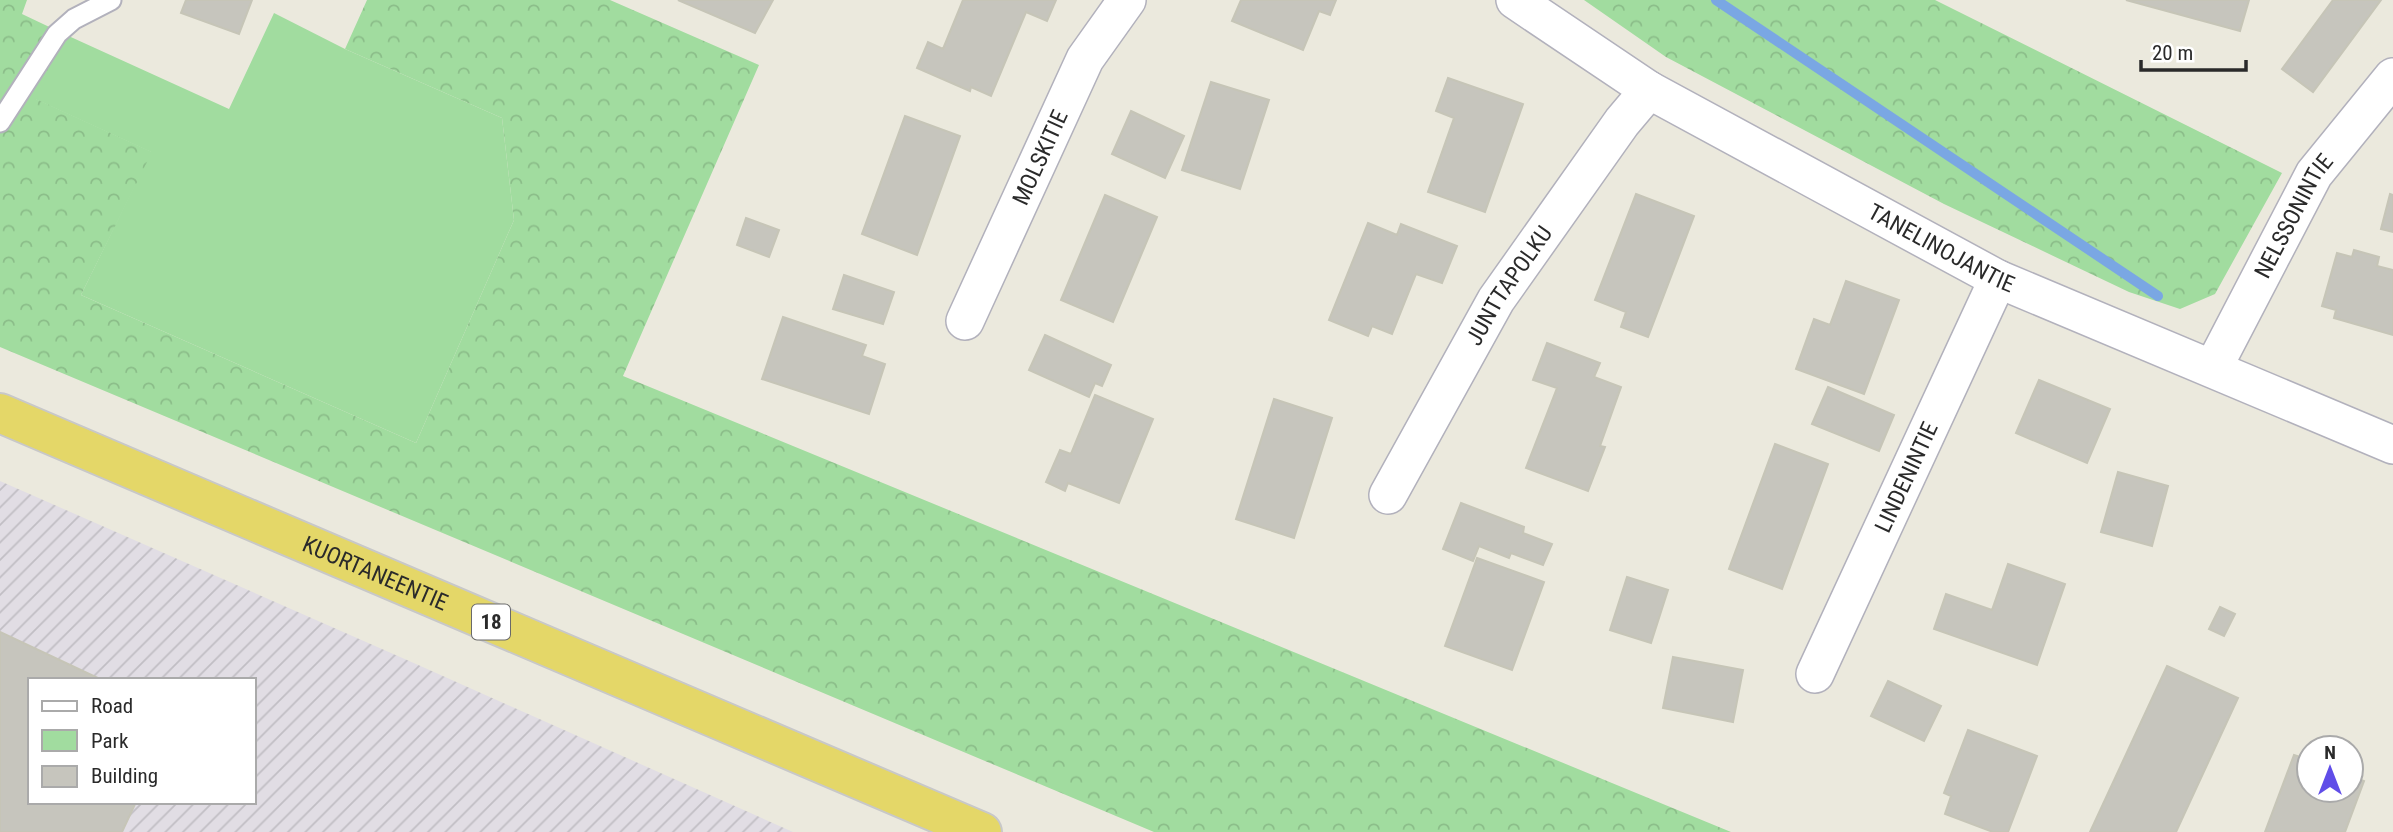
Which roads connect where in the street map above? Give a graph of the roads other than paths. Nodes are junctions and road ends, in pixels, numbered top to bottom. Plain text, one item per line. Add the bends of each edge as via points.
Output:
1 (111, 0) edge
2 (1127, 0) edge
3 (1515, 0) edge
4 (2393, 77) edge
5 (1649, 90) junction
6 (0, 122) edge
7 (1998, 279) junction
8 (965, 321) dead end
9 (2213, 368) junction
10 (0, 413) edge
11 (2393, 445) edge
12 (1388, 495) dead end
13 (1815, 674) dead end
14 (982, 832) edge

1 - 6 lane via 74,19 57,34
2 - 8 street, MOLSKITIE via 1085,60
3 - 5 street, TANELINOJANTIE
4 - 9 street, NELSSONINTIE via 2314,174
5 - 7 street, TANELINOJANTIE
5 - 12 street, JUNTTAPOLKU via 1496,300
7 - 9 street, TANELINOJANTIE
7 - 13 street, LINDENINTIE
9 - 11 street, TANELINOJANTIE
10 - 14 highway, KUORTANEENTIE / 18

